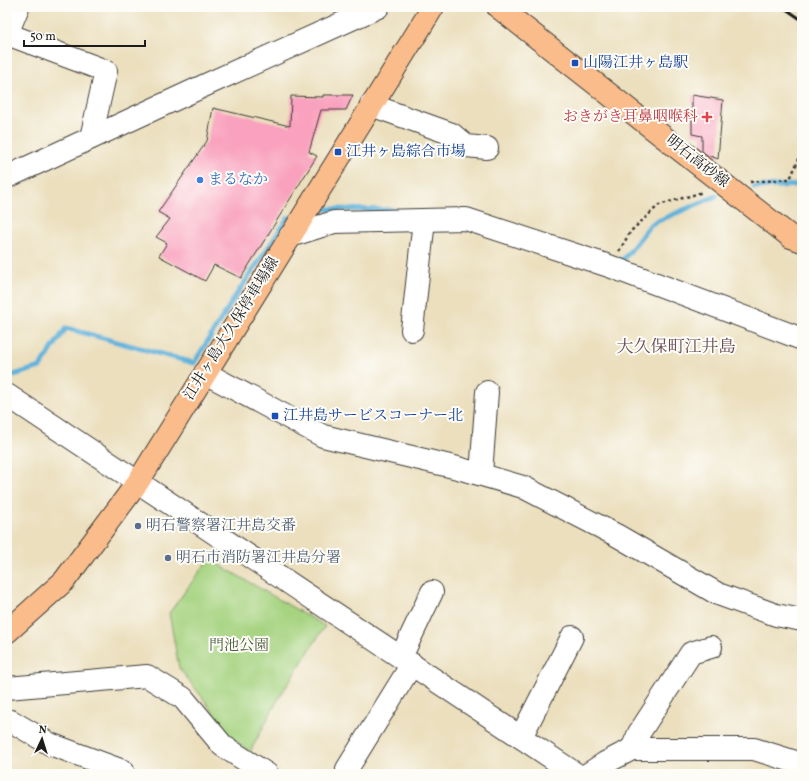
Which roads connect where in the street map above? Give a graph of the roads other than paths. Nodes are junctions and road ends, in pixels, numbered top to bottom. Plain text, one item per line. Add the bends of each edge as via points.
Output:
1 (18, 7) edge
2 (378, 7) edge
3 (433, 7) edge
4 (498, 7) edge
5 (371, 106) junction
6 (91, 138) junction
7 (487, 148) dead end
8 (7, 177) edge
9 (424, 220) junction
10 (290, 236) junction
11 (802, 241) edge
12 (412, 330) dead end
13 (802, 339) edge
14 (206, 373) junction
15 (487, 392) dead end
16 (7, 395) edge
17 (481, 474) junction
18 (138, 482) junction
19 (432, 592) dead end
20 (802, 620) edge
21 (7, 632) edge
22 (572, 637) dead end
23 (710, 647) dead end
24 (406, 661) junction
25 (11, 688) edge
26 (9, 724) edge
27 (521, 737) junction
28 (632, 749) junction
29 (802, 764) edge
30 (347, 769) dead end
31 (122, 774) edge
32 (268, 774) edge
33 (576, 774) edge
34 (588, 774) edge

1 - 6 street via 7,34 106,71
2 - 6 street
3 - 5 main road, 江井ヶ島大久保停車場線
4 - 11 main road, 明石高砂線 via 791,237
5 - 7 street via 452,134 466,146
5 - 10 main road, 江井ヶ島大久保停車場線
6 - 8 street
9 - 10 street via 334,222
9 - 12 street
9 - 13 street via 466,218 609,266
10 - 14 main road, 江井ヶ島大久保停車場線
14 - 17 street via 323,436
14 - 18 main road, 江井ヶ島大久保停車場線
15 - 17 street
16 - 18 street
17 - 20 street via 523,487 618,536 718,594 776,615
18 - 21 main road, 江井ヶ島大久保停車場線 via 64,581
18 - 24 street
19 - 24 street
22 - 27 street
23 - 28 street via 691,653 639,733
24 - 27 street
24 - 30 street
25 - 26 street via 14,716
25 - 32 street via 147,676 183,698 223,746
26 - 31 street via 50,744 123,771
27 - 33 street
28 - 29 street via 754,749
28 - 34 street

